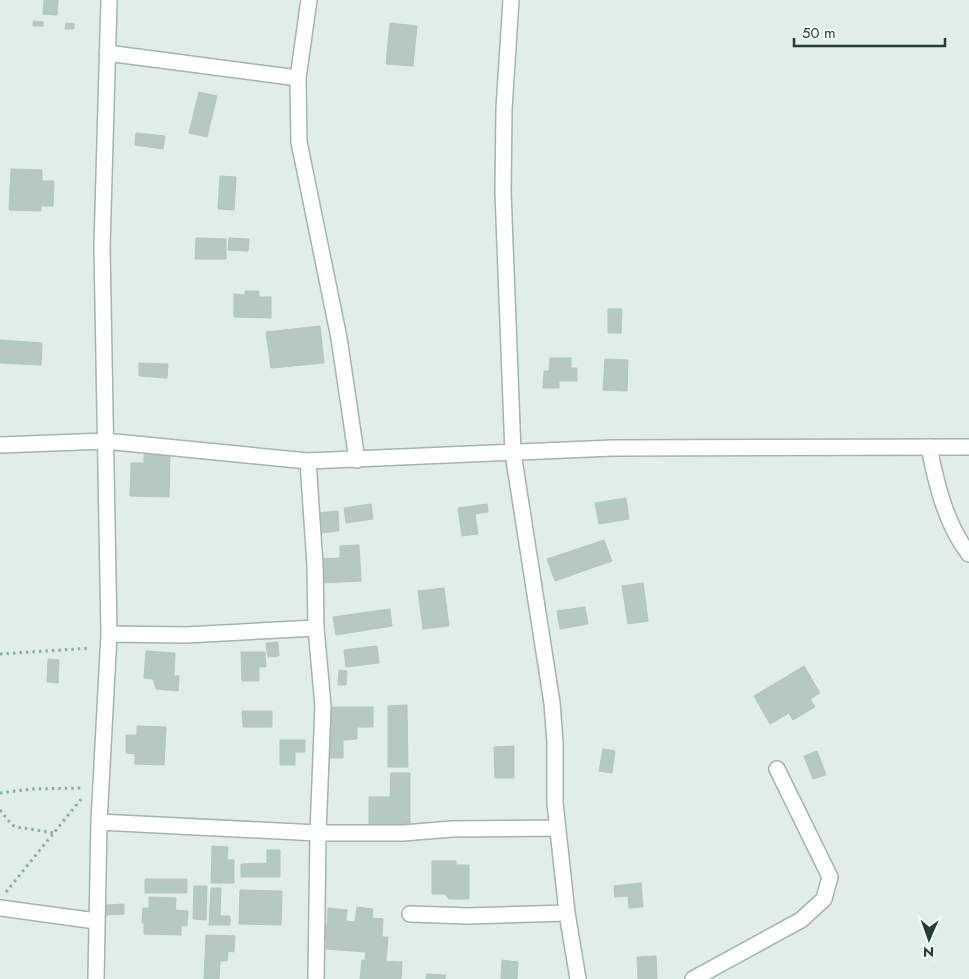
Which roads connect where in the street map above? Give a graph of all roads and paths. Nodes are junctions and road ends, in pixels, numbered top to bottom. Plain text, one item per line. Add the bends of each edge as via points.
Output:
1 (109, 0) edge
2 (309, 0) edge
3 (511, 0) edge
4 (107, 53) junction
5 (298, 78) junction
6 (105, 441) junction
7 (0, 445) edge
8 (969, 446) edge
9 (929, 447) junction
10 (513, 453) junction
11 (357, 460) junction
12 (308, 461) junction
13 (969, 554) edge
14 (316, 628) junction
15 (109, 640) junction
16 (0, 654) edge
17 (777, 769) dead end
18 (97, 783) junction
19 (0, 793) edge
20 (0, 810) edge
21 (99, 822) junction
22 (558, 828) junction
23 (55, 833) junction
24 (318, 833) junction
25 (0, 898) edge
26 (0, 908) edge
27 (567, 913) junction
28 (410, 914) dead end
29 (96, 921) junction
30 (96, 979) edge
31 (316, 979) edge
32 (578, 979) edge
33 (692, 979) edge

1 - 4 street
2 - 5 street
3 - 10 street via 503,192
4 - 5 street
4 - 6 street via 102,247
5 - 11 street via 299,142 339,338
6 - 7 street
6 - 12 street
6 - 15 street
8 - 9 street
9 - 10 street via 612,448
9 - 13 street via 934,475 948,514
10 - 11 street
10 - 22 street via 552,703
11 - 12 street
12 - 14 street
14 - 15 street
14 - 24 street via 323,706
15 - 16 path
15 - 18 street
17 - 33 street via 830,877 824,899 801,920
18 - 19 path
18 - 21 street
18 - 23 path
20 - 23 path via 12,825
21 - 24 street
21 - 29 street
22 - 24 street
22 - 27 street
23 - 25 path
24 - 31 street
26 - 29 street
27 - 28 street
27 - 32 street
29 - 30 street

